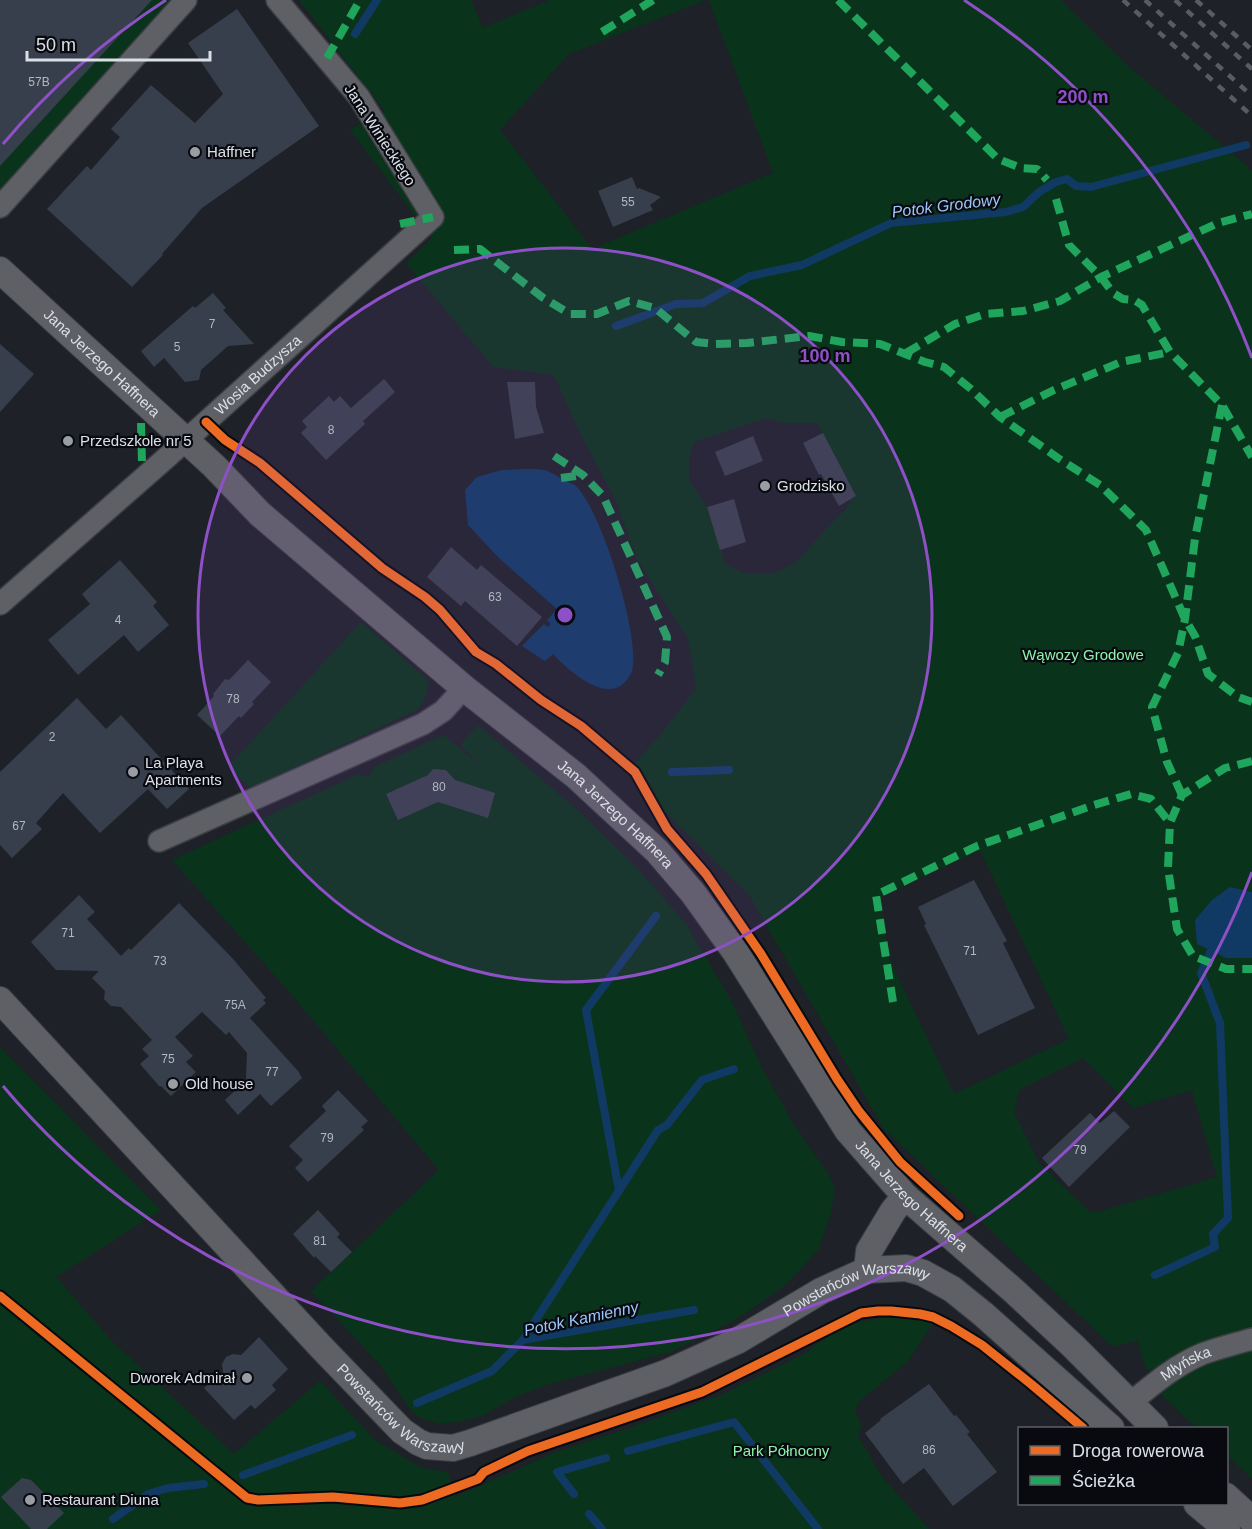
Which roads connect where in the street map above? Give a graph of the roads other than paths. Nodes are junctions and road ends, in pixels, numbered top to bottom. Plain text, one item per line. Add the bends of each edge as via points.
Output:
1 (186, 0) edge
2 (277, 0) edge
3 (0, 207) edge
4 (433, 217) joint
5 (0, 270) edge
6 (186, 440) junction
7 (0, 604) edge
8 (464, 687) junction
9 (159, 841) dead end
10 (0, 1000) edge
11 (905, 1196) junction
12 (867, 1270) junction
13 (1252, 1339) edge
14 (1129, 1404) junction
15 (1111, 1427) edge
16 (1154, 1427) edge
17 (1228, 1497) edge
18 (1199, 1505) edge
19 (1252, 1520) edge
20 (1227, 1529) edge

1 - 3 street
2 - 4 street, Jana Winieckiego via 359,97
4 - 6 street, Wosia Budzysza
5 - 6 street, Jana Jerzego Haffnera
6 - 7 street, Wosia Budzysza
6 - 8 street, Jana Jerzego Haffnera via 260,514
8 - 9 street via 444,711 423,724
8 - 11 street, Jana Jerzego Haffnera via 576,776 671,867 736,953 848,1131
10 - 12 street, Powstańców Warszawy via 321,1347 402,1431 427,1446 453,1448 470,1443 666,1373 737,1341 821,1291
11 - 12 street via 869,1251
11 - 14 street, Jana Jerzego Haffnera via 1015,1292
12 - 15 street, Powstańców Warszawy via 906,1268 952,1289
13 - 14 street, Młyńska via 1186,1362
14 - 16 street, Jana Jerzego Haffnera
17 - 19 street
18 - 20 street

